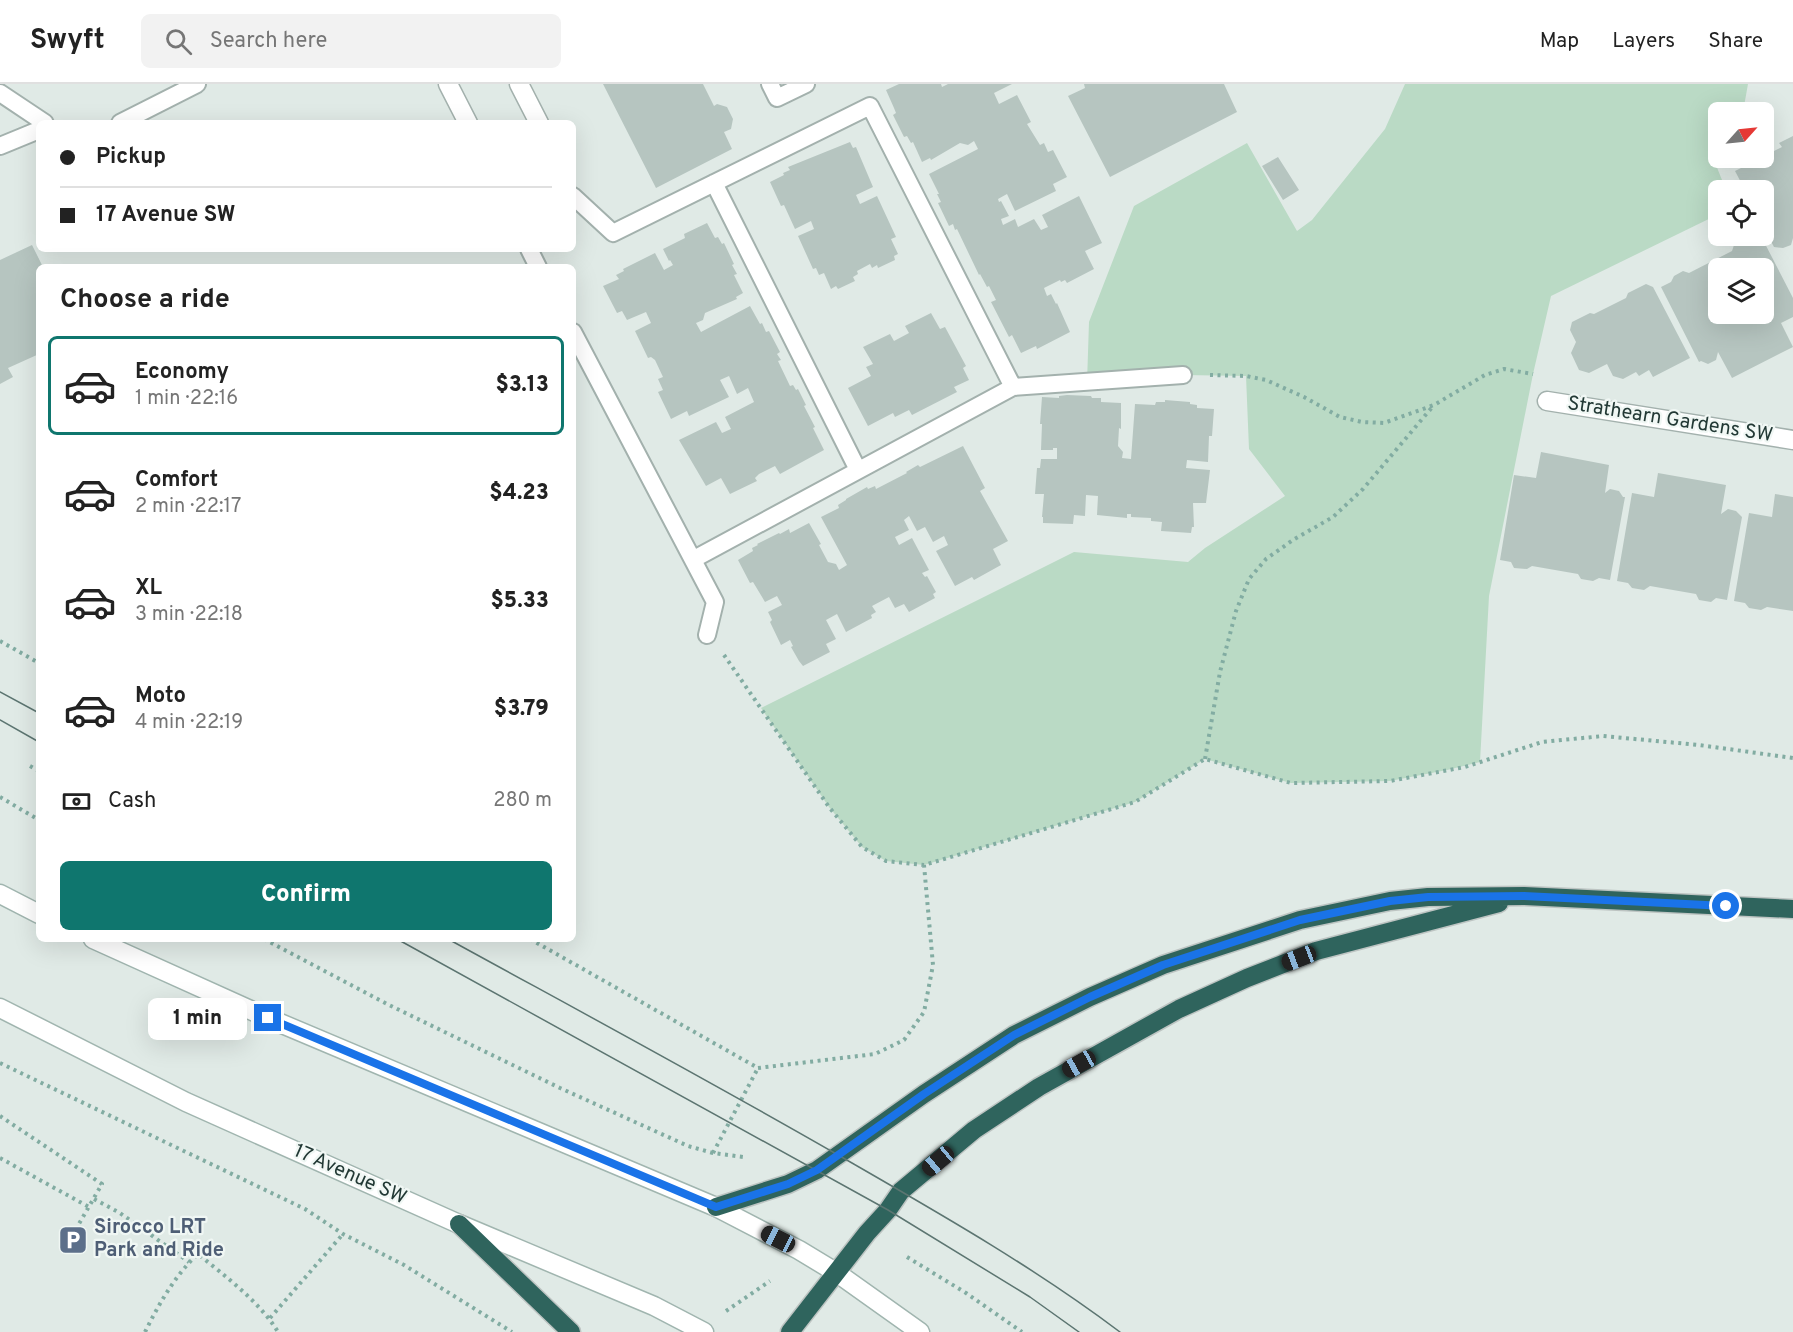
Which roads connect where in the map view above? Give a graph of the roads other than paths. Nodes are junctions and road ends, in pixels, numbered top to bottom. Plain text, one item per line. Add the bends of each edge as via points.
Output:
1 (197, 84) edge
2 (448, 84) edge
3 (519, 84) edge
4 (770, 84) edge
5 (806, 84) edge
6 (0, 93) edge
7 (40, 120) edge
8 (126, 120) edge
9 (466, 120) edge
10 (537, 120) edge
11 (36, 131) edge
12 (0, 146) edge
13 (714, 183) junction
14 (576, 199) edge
15 (576, 338) edge
16 (1183, 375) road end
17 (1013, 387) junction
18 (1547, 401) dead end
19 (1793, 440) edge
20 (858, 470) junction
21 (694, 559) junction
22 (707, 635) road end
23 (0, 894) edge
24 (1524, 896) junction
25 (1793, 909) edge
26 (36, 912) edge
27 (100, 942) edge
28 (0, 1008) edge
29 (716, 1207) junction
30 (459, 1224) junction
31 (837, 1273) junction
32 (572, 1332) edge
33 (704, 1332) edge
34 (790, 1332) edge
35 (920, 1332) edge

1 - 8 lane
2 - 9 main road
3 - 10 main road
4 - 5 lane via 777,98
6 - 7 lane
11 - 12 lane
13 - 14 lane via 613,233
13 - 17 lane via 870,106
13 - 20 lane
15 - 21 lane
16 - 17 lane
17 - 20 lane
18 - 19 main road, Strathearn Gardens SW
20 - 21 lane
21 - 22 lane via 715,602
23 - 26 main road
24 - 25 highway
24 - 29 highway via 1390,901 1300,920 1163,965 1014,1035 817,1170 788,1184
24 - 31 highway via 1316,951 1179,1009 1119,1041 974,1130 901,1191
27 - 29 main road via 268,1018
28 - 30 main road, 17 Avenue SW via 186,1102
29 - 31 main road
30 - 32 highway
30 - 33 main road, 17 Avenue SW via 654,1306
31 - 34 highway
31 - 35 main road

